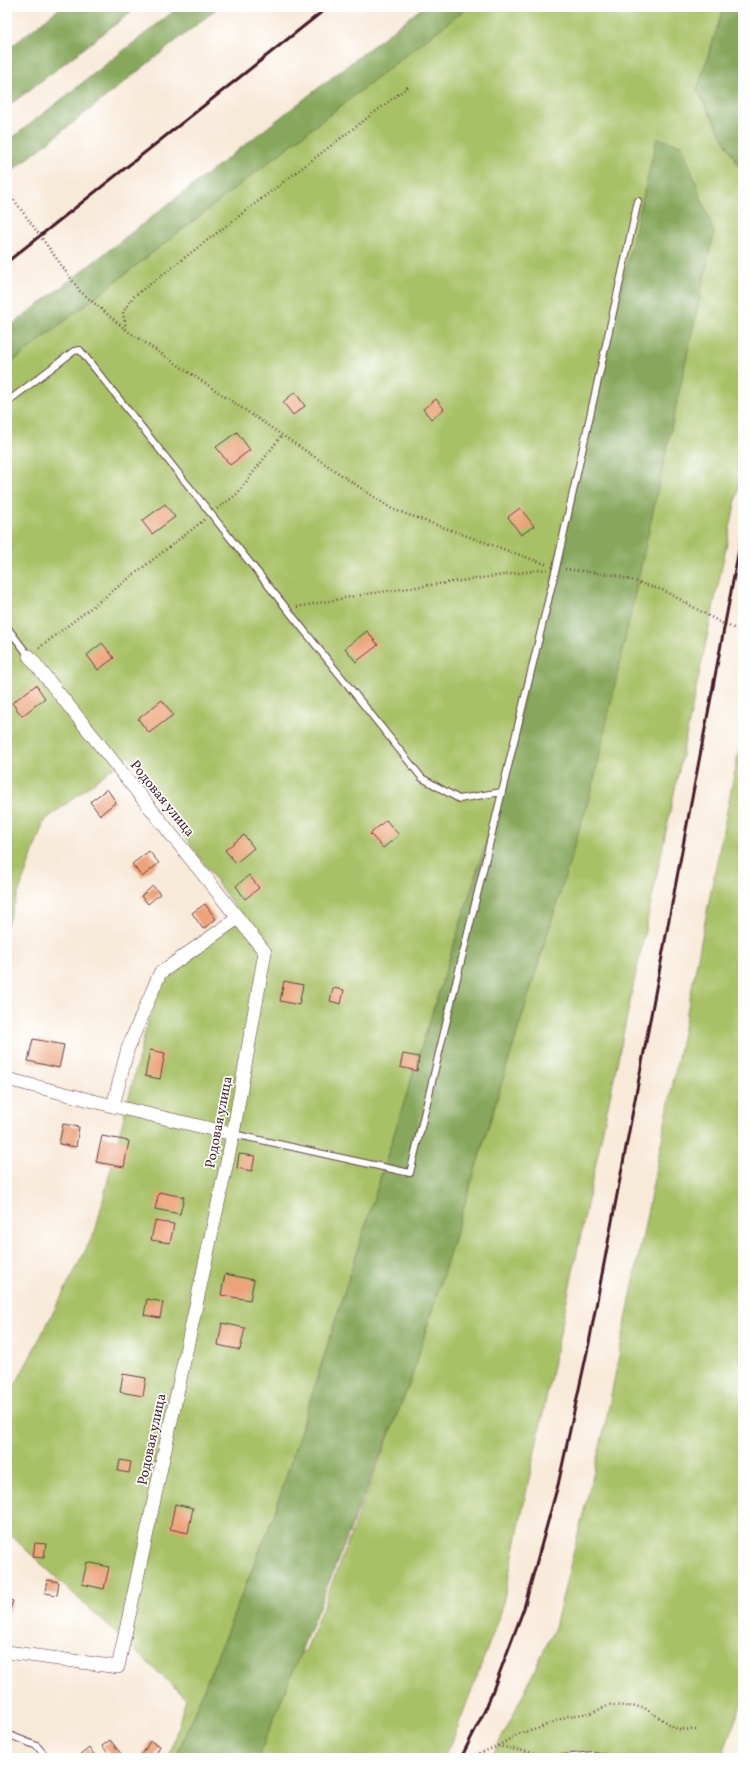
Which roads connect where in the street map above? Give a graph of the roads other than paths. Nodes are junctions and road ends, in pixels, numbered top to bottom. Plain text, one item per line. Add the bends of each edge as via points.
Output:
1 (638, 201) dead end
2 (7, 402) edge
3 (7, 628) edge
4 (29, 656) joint
5 (502, 792) junction
6 (238, 918) junction
7 (7, 1079) edge
8 (113, 1106) junction
9 (233, 1134) junction
10 (7, 1652) edge
11 (7, 1734) edge
12 (47, 1758) edge
13 (561, 1758) edge
14 (606, 1758) edge

1 - 5 lane via 556,568
2 - 5 lane via 74,351 80,350 422,778 459,799
3 - 4 lane
4 - 6 street, Родовая улица
5 - 9 lane via 410,1173
6 - 8 street via 160,973 128,1048
6 - 9 street, Родовая улица via 265,952
7 - 8 street
8 - 9 street
9 - 10 street, Родовая улица via 118,1668
11 - 12 lane via 38,1746
13 - 14 lane via 594,1755

